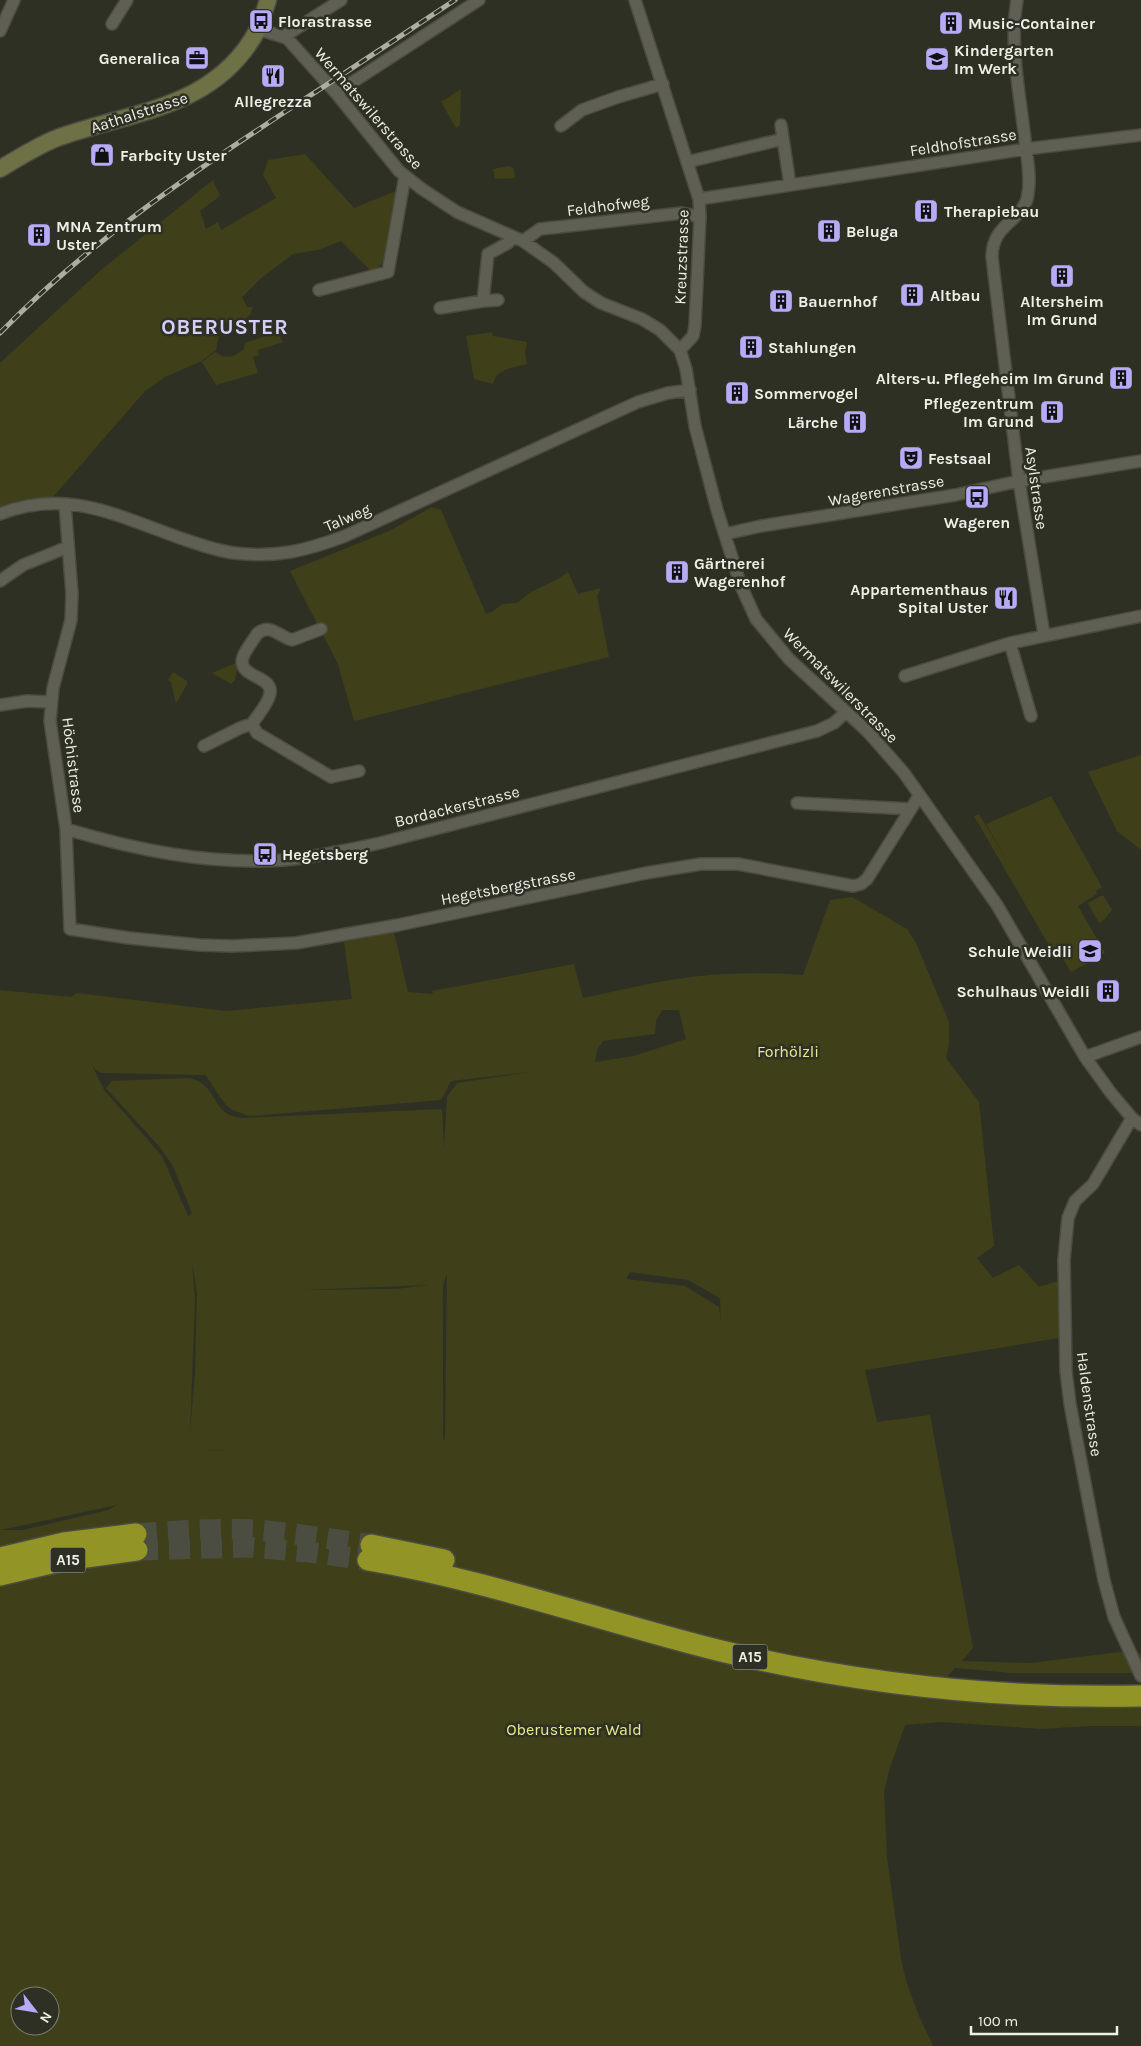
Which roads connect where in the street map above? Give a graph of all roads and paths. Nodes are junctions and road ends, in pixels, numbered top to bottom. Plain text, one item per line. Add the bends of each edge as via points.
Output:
1 (14, 0) edge
2 (127, 0) edge
3 (268, 0) edge
4 (340, 0) edge
5 (480, 0) edge
6 (635, 0) edge
7 (1017, 0) edge
8 (112, 24) dead end
9 (258, 29) junction
10 (0, 31) edge
11 (285, 36) junction
12 (663, 84) junction
13 (336, 93) junction
14 (781, 125) dead end
15 (561, 126) dead end
16 (1141, 135) edge
17 (783, 139) junction
18 (1026, 149) junction
19 (687, 162) junction
20 (0, 169) edge
21 (405, 176) junction
22 (790, 185) junction
23 (699, 199) junction
24 (700, 217) junction
25 (512, 236) junction
26 (523, 241) junction
27 (319, 290) dead end
28 (498, 300) dead end
29 (483, 301) junction
30 (440, 308) dead end
31 (680, 350) junction
32 (690, 390) junction
33 (1141, 461) edge
34 (1019, 481) junction
35 (65, 504) junction
36 (0, 514) edge
37 (725, 534) junction
38 (68, 547) junction
39 (0, 581) edge
40 (1141, 616) edge
41 (321, 629) dead end
42 (1044, 635) junction
43 (1010, 643) junction
44 (904, 676) dead end
45 (51, 702) junction
46 (0, 705) edge
47 (846, 712) junction
48 (1031, 716) dead end
49 (252, 724) junction
50 (204, 746) dead end
51 (359, 771) dead end
52 (919, 796) junction
53 (797, 802) dead end
54 (911, 809) junction
55 (66, 829) junction
56 (70, 929) joint
57 (1141, 1037) edge
58 (1085, 1057) junction
59 (1137, 1122) edge
60 (0, 1558) edge
61 (0, 1575) edge
62 (1140, 1676) edge
63 (1141, 1696) edge

1 - 10 street
2 - 8 street
3 - 9 main road
4 - 11 street
5 - 13 street
6 - 12 street, Kreuzstrasse
7 - 18 street, Asylstrasse via 1014,45
9 - 11 street via 274,36
9 - 20 main road, Aathalstrasse via 237,60 194,94 172,104 56,139
11 - 13 street, Wermatswilerstrasse
12 - 15 street via 582,110
12 - 19 street, Kreuzstrasse
13 - 21 street, Wermatswilerstrasse
14 - 17 street
16 - 18 street, Feldhofstrasse
17 - 19 street
17 - 22 street
18 - 22 street, Feldhofstrasse
18 - 34 street, Asylstrasse via 1028,196 992,246
19 - 23 street, Kreuzstrasse
21 - 25 street, Wermatswilerstrasse via 447,206
21 - 27 street via 388,272
22 - 23 street, Feldhofstrasse
23 - 24 street, Kreuzstrasse
24 - 26 street, Feldhofweg via 682,213 559,226 534,232
24 - 31 street, Kreuzstrasse via 695,326 693,336
25 - 26 street, Wermatswilerstrasse
25 - 29 street via 488,254
26 - 31 street, Wermatswilerstrasse via 554,263 584,292 601,303 642,319 660,330
28 - 29 street
29 - 30 street
31 - 32 street, Wermatswilerstrasse
32 - 35 street, Talweg via 638,402 344,536 290,553 231,552 101,510
32 - 37 street, Wermatswilerstrasse via 695,426
33 - 34 street, Wagerenstrasse
34 - 37 street, Wagerenstrasse
34 - 42 street, Asylstrasse
35 - 36 street, Talweg via 30,505
35 - 38 street, Höchistrasse
37 - 47 street, Wermatswilerstrasse via 741,586 756,619 790,659
38 - 39 street via 23,565
38 - 45 street, Höchistrasse via 72,620 56,672
40 - 42 street
41 - 49 street via 292,640 269,629 257,634 244,654 242,664 271,691
42 - 43 street
43 - 44 street
43 - 48 street
45 - 46 street
45 - 55 street, Höchistrasse via 51,739
47 - 52 street, Wermatswilerstrasse via 890,755
47 - 55 street, Bordackerstrasse via 834,723 817,731 321,856 258,860 203,858 144,850
49 - 50 street
49 - 51 street via 257,733 331,777
52 - 54 street, Hegetsbergstrasse
52 - 58 street, Wermatswilerstrasse via 997,906
53 - 54 street
54 - 56 street, Hegetsbergstrasse via 867,879 853,886 738,864 701,864 296,944 200,945 138,940
55 - 56 street, Höchistrasse
57 - 58 street
58 - 59 street, Wermatswilerstrasse via 1110,1093
59 - 62 street, Haldenstrasse via 1093,1184 1073,1206 1066,1230 1064,1260 1066,1371 1072,1414 1104,1580 1114,1617
60 - 61 highway, A15 via 64,1543 136,1542
62 - 63 highway, A15 via 1053,1683 919,1674 838,1662 735,1640 472,1568 370,1553 716,1649 842,1676 974,1692 1071,1697

